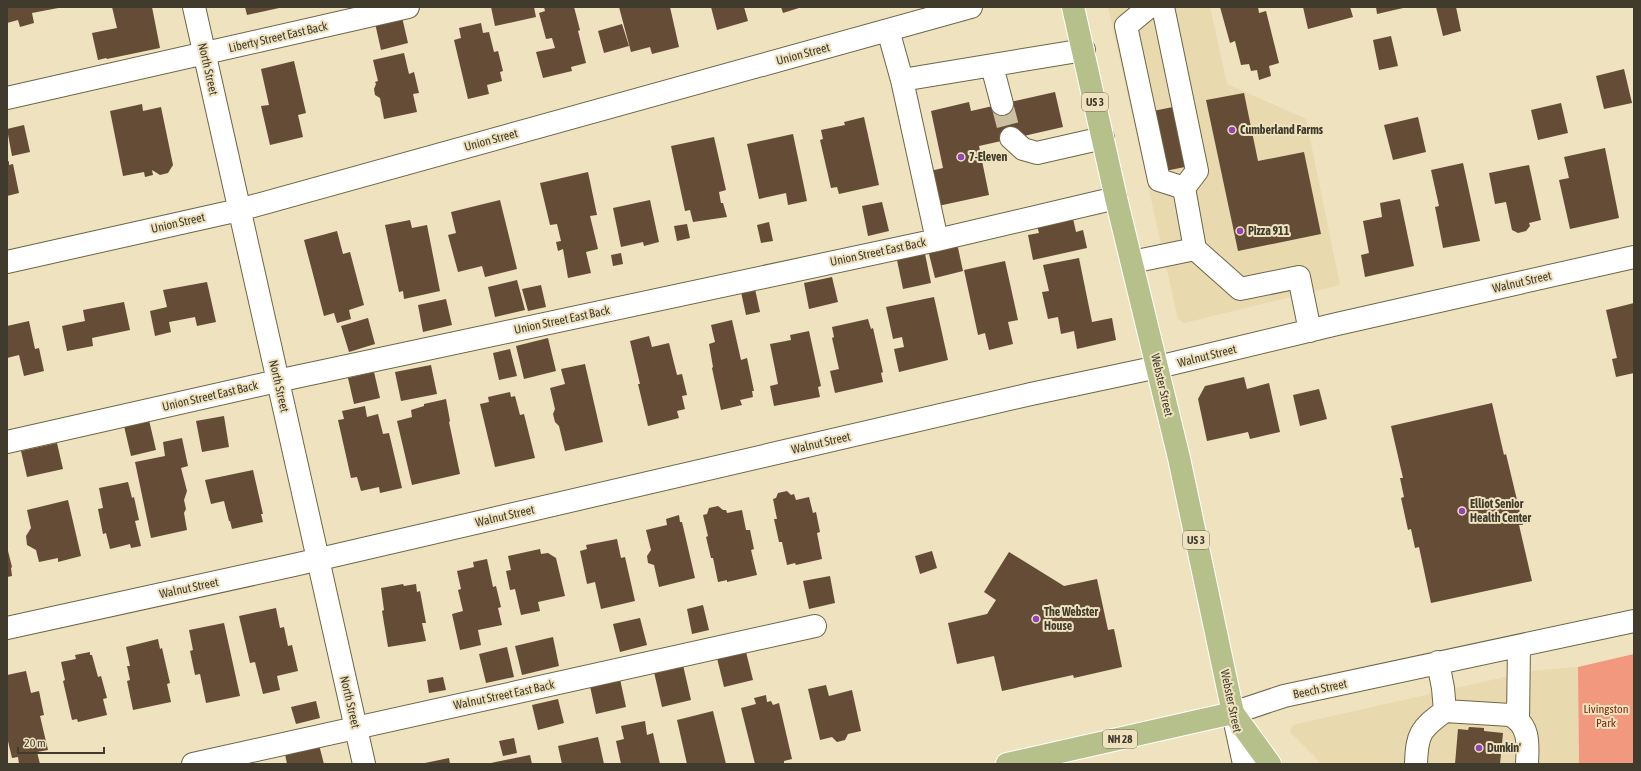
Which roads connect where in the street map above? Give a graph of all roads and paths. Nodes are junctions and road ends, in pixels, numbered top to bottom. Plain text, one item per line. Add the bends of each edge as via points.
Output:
1 (194, 7) edge
2 (408, 7) edge
3 (972, 7) edge
4 (1073, 7) edge
5 (1149, 7) edge
6 (1163, 7) edge
7 (888, 30) junction
8 (1084, 50) junction
9 (204, 54) junction
10 (992, 66) junction
11 (902, 80) junction
12 (7, 98) edge
13 (1002, 104) tunnel mouth
14 (1011, 138) tunnel mouth
15 (1103, 138) junction
16 (1184, 188) junction
17 (1116, 198) junction
18 (239, 210) junction
19 (937, 240) junction
20 (1195, 249) junction
21 (1634, 257) edge
22 (7, 262) edge
23 (1132, 262) junction
24 (1310, 330) junction
25 (1158, 367) junction
26 (277, 381) junction
27 (7, 442) edge
28 (318, 560) junction
29 (1634, 621) edge
30 (815, 626) dead end
31 (7, 628) edge
32 (1519, 646) junction
33 (1438, 662) junction
34 (1445, 712) junction
35 (1233, 713) junction
36 (1518, 719) junction
37 (356, 727) junction
38 (193, 764) edge
39 (364, 764) edge
40 (1007, 764) edge
41 (1244, 764) edge
42 (1270, 764) edge
43 (1416, 764) edge
44 (1527, 764) edge

1 - 9 street, North Street
2 - 9 street, Liberty Street East Back
3 - 7 street, Union Street
4 - 8 main road, Webster Street / US 3
5 - 16 street via 1126,26 1159,180
6 - 16 street via 1197,171
7 - 11 street
7 - 18 street, Union Street
8 - 10 street
8 - 15 main road, Webster Street / US 3
9 - 12 street, Liberty Street East Back
9 - 18 street, North Street
10 - 11 street
10 - 13 street
11 - 19 street
14 - 15 street via 1023,149 1036,153
15 - 17 main road, Webster Street / US 3
16 - 20 street
17 - 19 street, Union Street East Back
17 - 23 main road, Webster Street / US 3
18 - 22 street, Union Street
18 - 26 street, North Street
19 - 26 street, Union Street East Back
20 - 23 street
20 - 24 street via 1240,289 1299,277
21 - 24 street, Walnut Street
23 - 25 main road, Webster Street / US 3
24 - 25 street, Walnut Street
25 - 28 street, Walnut Street via 1031,394
25 - 35 main road, Webster Street / US 3
26 - 27 street, Union Street East Back
26 - 28 street, North Street
28 - 31 street, Walnut Street
28 - 37 street, North Street
29 - 32 street, Beech Street
30 - 37 street, Walnut Street East Back
32 - 33 street, Beech Street
32 - 36 street
33 - 34 street
33 - 35 street, Beech Street via 1284,696
34 - 36 street via 1510,715
34 - 43 street via 1427,724 1420,733
35 - 40 main road, Beech Street / NH 28
35 - 41 street, Webster Street
35 - 42 main road, US 3
36 - 44 street via 1525,729 1527,739
37 - 38 street, Walnut Street East Back
37 - 39 street, North Street

